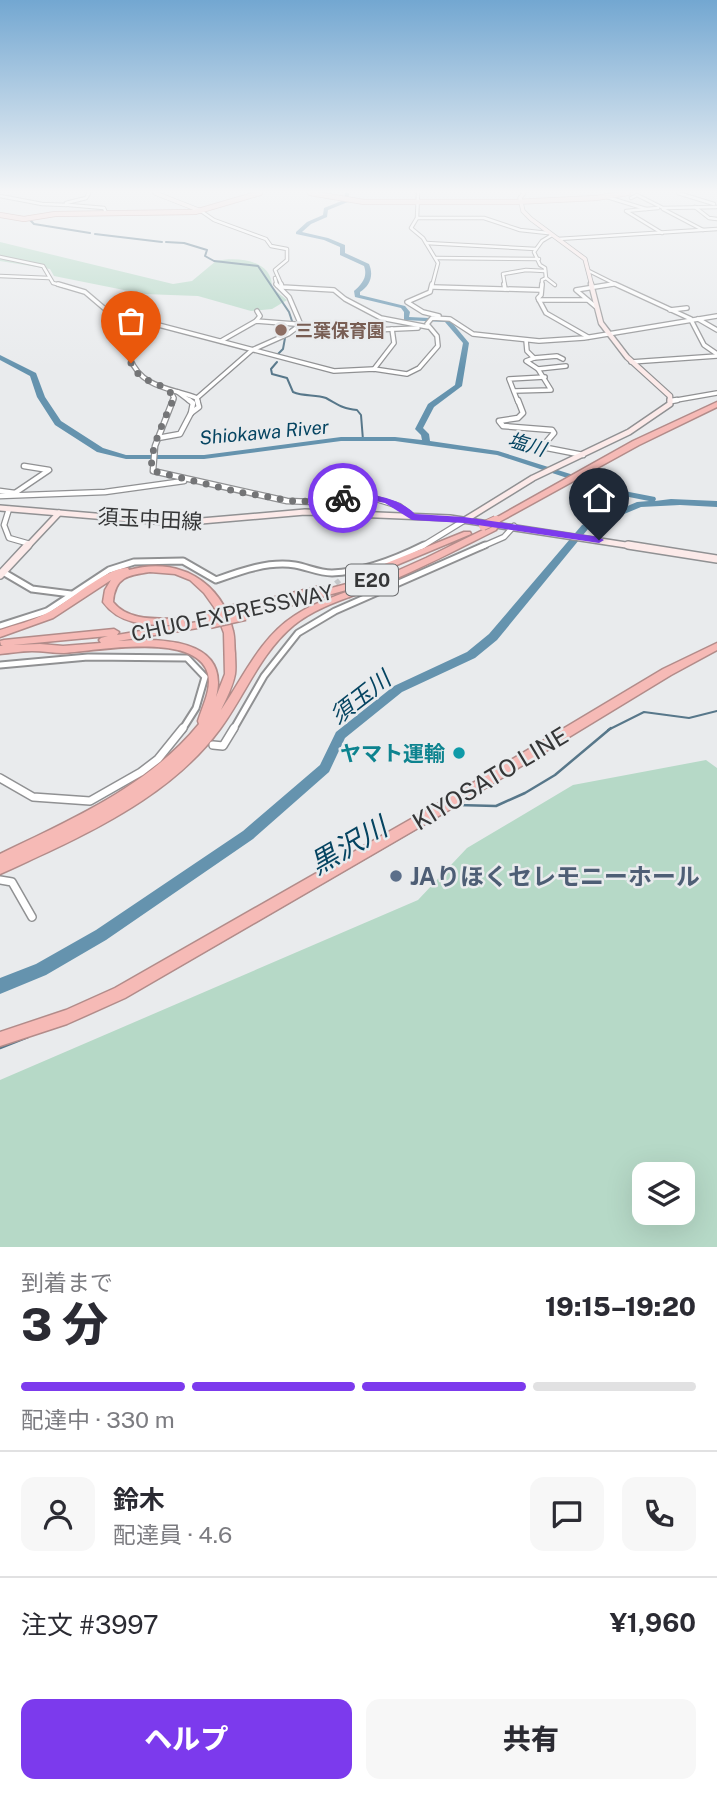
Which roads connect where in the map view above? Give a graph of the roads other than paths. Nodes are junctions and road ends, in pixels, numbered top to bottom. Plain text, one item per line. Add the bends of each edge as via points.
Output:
1 (287, 251) edge
2 (431, 251) edge
3 (535, 251) edge
4 (575, 251) edge
5 (0, 257) edge
6 (436, 258) junction
7 (540, 259) junction
8 (545, 271) junction
9 (589, 271) junction
10 (0, 276) edge
11 (276, 276) junction
12 (49, 278) junction
13 (546, 278) junction
14 (615, 284) junction
15 (555, 285) dead end
16 (433, 287) junction
17 (592, 288) junction
18 (505, 289) junction
19 (540, 290) junction
20 (539, 300) junction
21 (587, 300) junction
22 (596, 307) junction
23 (687, 308) dead end
24 (670, 310) junction
25 (257, 311) dead end
26 (109, 312) junction
27 (717, 316) edge
28 (694, 320) junction
29 (256, 321) junction
30 (429, 323) junction
31 (297, 325) junction
32 (392, 329) junction
33 (466, 330) junction
34 (717, 330) edge
35 (608, 333) junction
36 (588, 337) junction
37 (526, 340) junction
38 (221, 341) junction
39 (252, 350) junction
40 (717, 355) edge
41 (534, 358) junction
42 (563, 359) dead end
43 (631, 362) junction
44 (566, 366) dead end
45 (374, 369) junction
46 (538, 369) junction
47 (545, 377) junction
48 (514, 391) junction
49 (171, 392) junction
50 (178, 392) junction
51 (717, 393) edge
52 (197, 397) junction
53 (671, 401) junction
54 (717, 407) edge
55 (191, 413) junction
56 (158, 439) junction
57 (581, 456) junction
58 (151, 464) joint
59 (24, 466) dead end
60 (197, 481) junction
61 (0, 491) edge
62 (15, 495) junction
63 (0, 496) edge
64 (0, 508) edge
65 (9, 509) junction
66 (59, 513) junction
67 (412, 517) junction
68 (464, 520) junction
69 (494, 524) junction
70 (514, 526) junction
71 (467, 541) junction
72 (31, 544) junction
73 (717, 559) edge
74 (2, 571) edge
75 (337, 572) junction
76 (336, 580) dead end
77 (71, 594) junction
78 (244, 612) junction
79 (209, 620) junction
80 (181, 622) junction
81 (0, 626) edge
82 (0, 634) edge
83 (0, 643) edge
84 (717, 646) edge
85 (34, 648) junction
86 (0, 650) edge
87 (0, 665) edge
88 (223, 717) junction
89 (202, 728) junction
90 (213, 745) dead end
91 (0, 778) edge
92 (42, 844) junction
93 (0, 860) edge
94 (0, 868) edge
95 (0, 880) edge
96 (32, 917) dead end
97 (0, 1039) edge

1 - 11 street via 287,260 275,270
2 - 6 street
3 - 7 street
4 - 9 street
5 - 12 street via 43,266
6 - 7 street
6 - 16 street
7 - 8 street
8 - 13 street
8 - 18 street via 503,275
9 - 14 street
9 - 17 street
10 - 12 street
11 - 30 street via 282,287 331,289 381,318
11 - 31 street via 277,288 289,297
12 - 26 street via 85,292
13 - 15 street
13 - 19 street
14 - 17 street
14 - 24 street
16 - 18 street
16 - 33 street via 428,295 408,303 423,312 457,319
17 - 21 street via 576,290
17 - 22 street
18 - 19 street
19 - 20 street
20 - 21 street
20 - 36 street via 546,313
21 - 22 street
22 - 35 street
23 - 24 street
24 - 28 street
25 - 29 street
26 - 38 street
26 - 49 street via 141,331 130,358 139,376
27 - 28 street
28 - 34 street
28 - 35 street
28 - 40 street via 704,345
29 - 31 street
29 - 38 street
30 - 32 street
30 - 33 street via 450,319
30 - 45 street via 438,346 419,368 407,374
31 - 32 street
31 - 39 street
32 - 45 street via 394,343
33 - 37 street
35 - 36 street
35 - 43 street
36 - 37 street
37 - 41 street via 527,351
38 - 39 street
39 - 45 street via 317,369
39 - 52 street
40 - 43 street
41 - 42 street
41 - 46 street via 526,361
43 - 53 street
44 - 46 street
46 - 47 street
47 - 48 street via 509,379
47 - 48 street via 551,390
48 - 57 street via 523,413 500,420 503,426 552,430 542,447
49 - 50 street
49 - 56 street via 174,398
50 - 52 street
50 - 55 street via 193,403
51 - 53 street
52 - 55 street via 199,407
53 - 57 street via 665,410
54 - 69 highway, CHUO EXPRESSWAY / E20
55 - 56 street via 180,434
56 - 58 street
57 - 68 street via 533,478
58 - 60 street via 159,474
59 - 62 street via 49,470
60 - 62 street via 105,492
60 - 67 street via 298,502 377,498 399,505
61 - 62 street
62 - 63 street
64 - 65 street, 須玉中田線
65 - 66 street, 須玉中田線
65 - 72 street via 4,525 9,538
66 - 67 street, 須玉中田線 via 178,523 305,512
66 - 72 street
67 - 68 street, 須玉中田線
68 - 70 street, 須玉中田線
68 - 75 street via 427,543 374,564
69 - 71 highway, CHUO EXPRESSWAY / E20
69 - 78 highway, CHUO EXPRESSWAY / E20 via 355,579
70 - 73 street, 須玉中田線
70 - 90 street via 504,537 354,600 298,633 264,676 223,746
71 - 78 highway, CHUO EXPRESSWAY / E20 via 359,584
71 - 88 highway via 297,618 270,643
72 - 74 street
74 - 77 street via 32,589
75 - 76 street
75 - 77 street via 276,564 216,580 183,561 153,560 109,570
77 - 81 street via 47,611
78 - 79 highway, CHUO EXPRESSWAY / E20, bridge
79 - 80 highway, CHUO EXPRESSWAY / E20
79 - 85 highway, CHUO EXPRESSWAY / E20 via 115,639
80 - 83 highway, CHUO EXPRESSWAY / E20
80 - 89 highway via 121,614 108,602 109,590 130,573 161,569 192,577 212,598 228,629 231,664 218,706
82 - 88 highway via 50,616 131,568 164,565 190,570 212,588 234,628 236,668
84 - 97 highway, KIYOSATO LINE via 120,993
85 - 86 highway, CHUO EXPRESSWAY / E20
85 - 89 highway via 157,644 195,652 209,663 214,680
87 - 91 street via 88,657 187,658 205,677 196,708 177,742 141,772 90,801 33,797
88 - 92 highway via 198,747 151,789 112,815
89 - 92 highway via 153,777
92 - 93 highway
92 - 94 highway
95 - 96 street via 12,882

